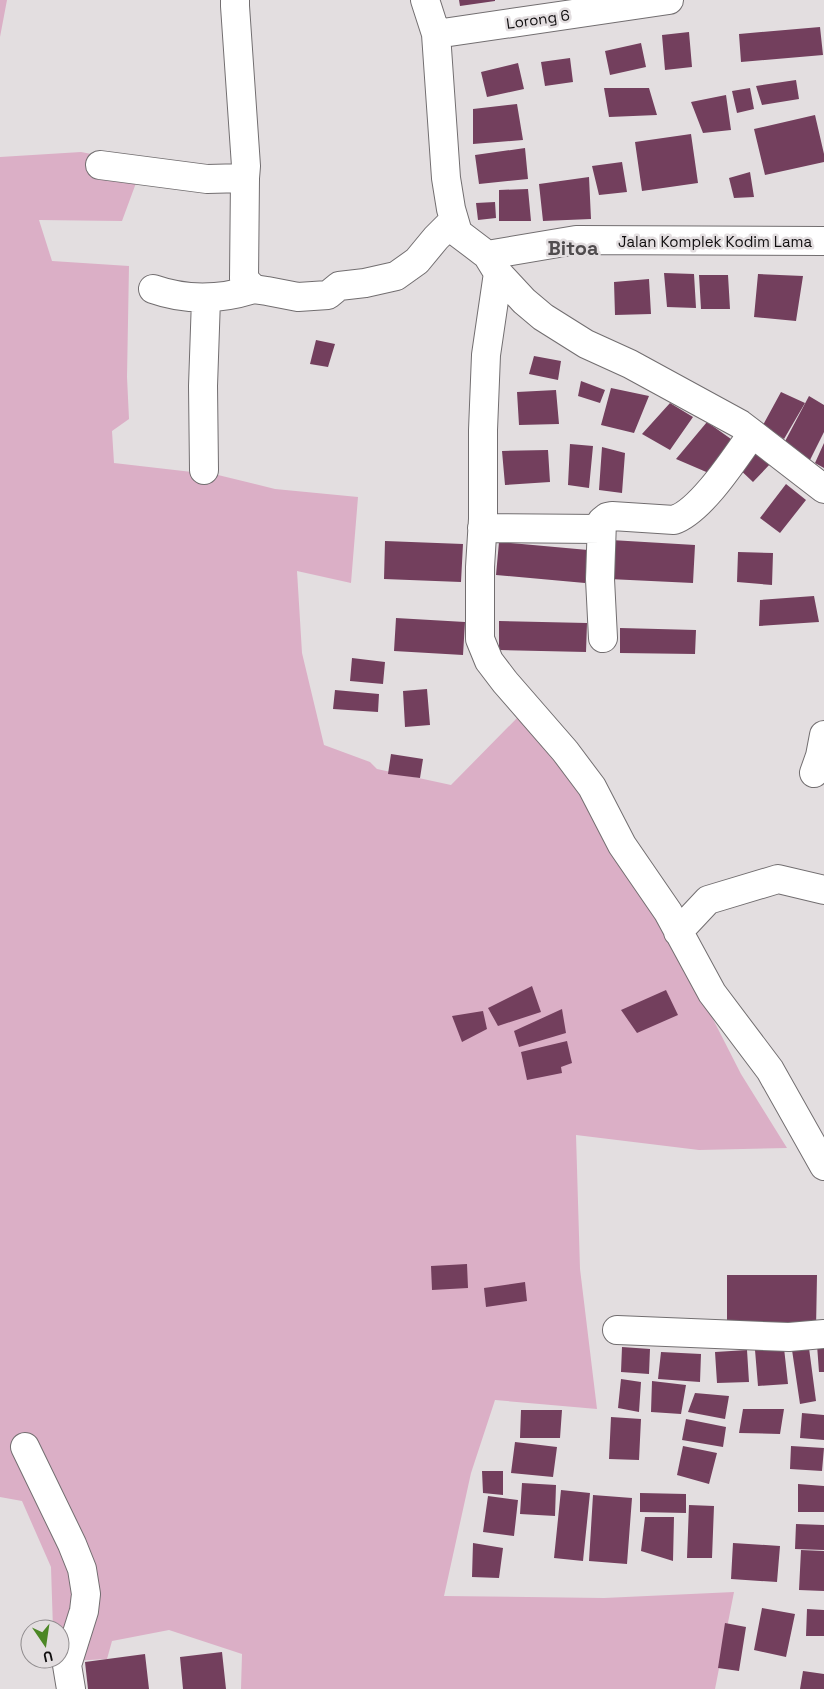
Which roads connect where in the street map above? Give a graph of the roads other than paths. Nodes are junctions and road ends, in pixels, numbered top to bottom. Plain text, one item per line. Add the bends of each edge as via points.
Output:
1 (236, 0) edge
2 (425, 0) edge
3 (669, 0) edge
4 (436, 34) junction
5 (100, 165) dead end
6 (245, 178) junction
7 (454, 220) junction
8 (824, 241) edge
9 (493, 264) junction
10 (153, 289) dead end
11 (254, 290) junction
12 (206, 299) junction
13 (752, 434) junction
14 (204, 470) dead end
15 (818, 484) edge
16 (482, 528) junction
17 (601, 529) junction
18 (603, 638) dead end
19 (824, 735) edge
20 (814, 773) dead end
21 (824, 890) edge
22 (678, 932) junction
23 (824, 1166) edge
24 (617, 1330) dead end
25 (824, 1334) edge
26 (25, 1447) dead end
27 (71, 1689) edge

1 - 6 street
2 - 4 street
3 - 4 street, Lorong 6
4 - 7 street via 446,178
5 - 6 street via 207,180
6 - 11 street via 244,279
7 - 9 street via 458,233
7 - 11 street via 417,261 396,276 339,286 328,295 298,297
8 - 9 street, Jalan Komplek Kodim Lama via 576,240
9 - 13 street via 524,301 543,317 586,344 630,364 740,424
9 - 16 street via 486,355
10 - 12 street
11 - 12 street
12 - 14 street
13 - 15 street
13 - 17 street via 708,493 683,518 612,516 602,521
16 - 17 street
16 - 22 street via 480,639 489,661 592,787 622,845
17 - 18 street
19 - 20 street
21 - 22 street via 778,879 708,900
22 - 23 street via 712,993 770,1070
24 - 25 street via 789,1337
26 - 27 street via 82,1569 86,1594 67,1665

